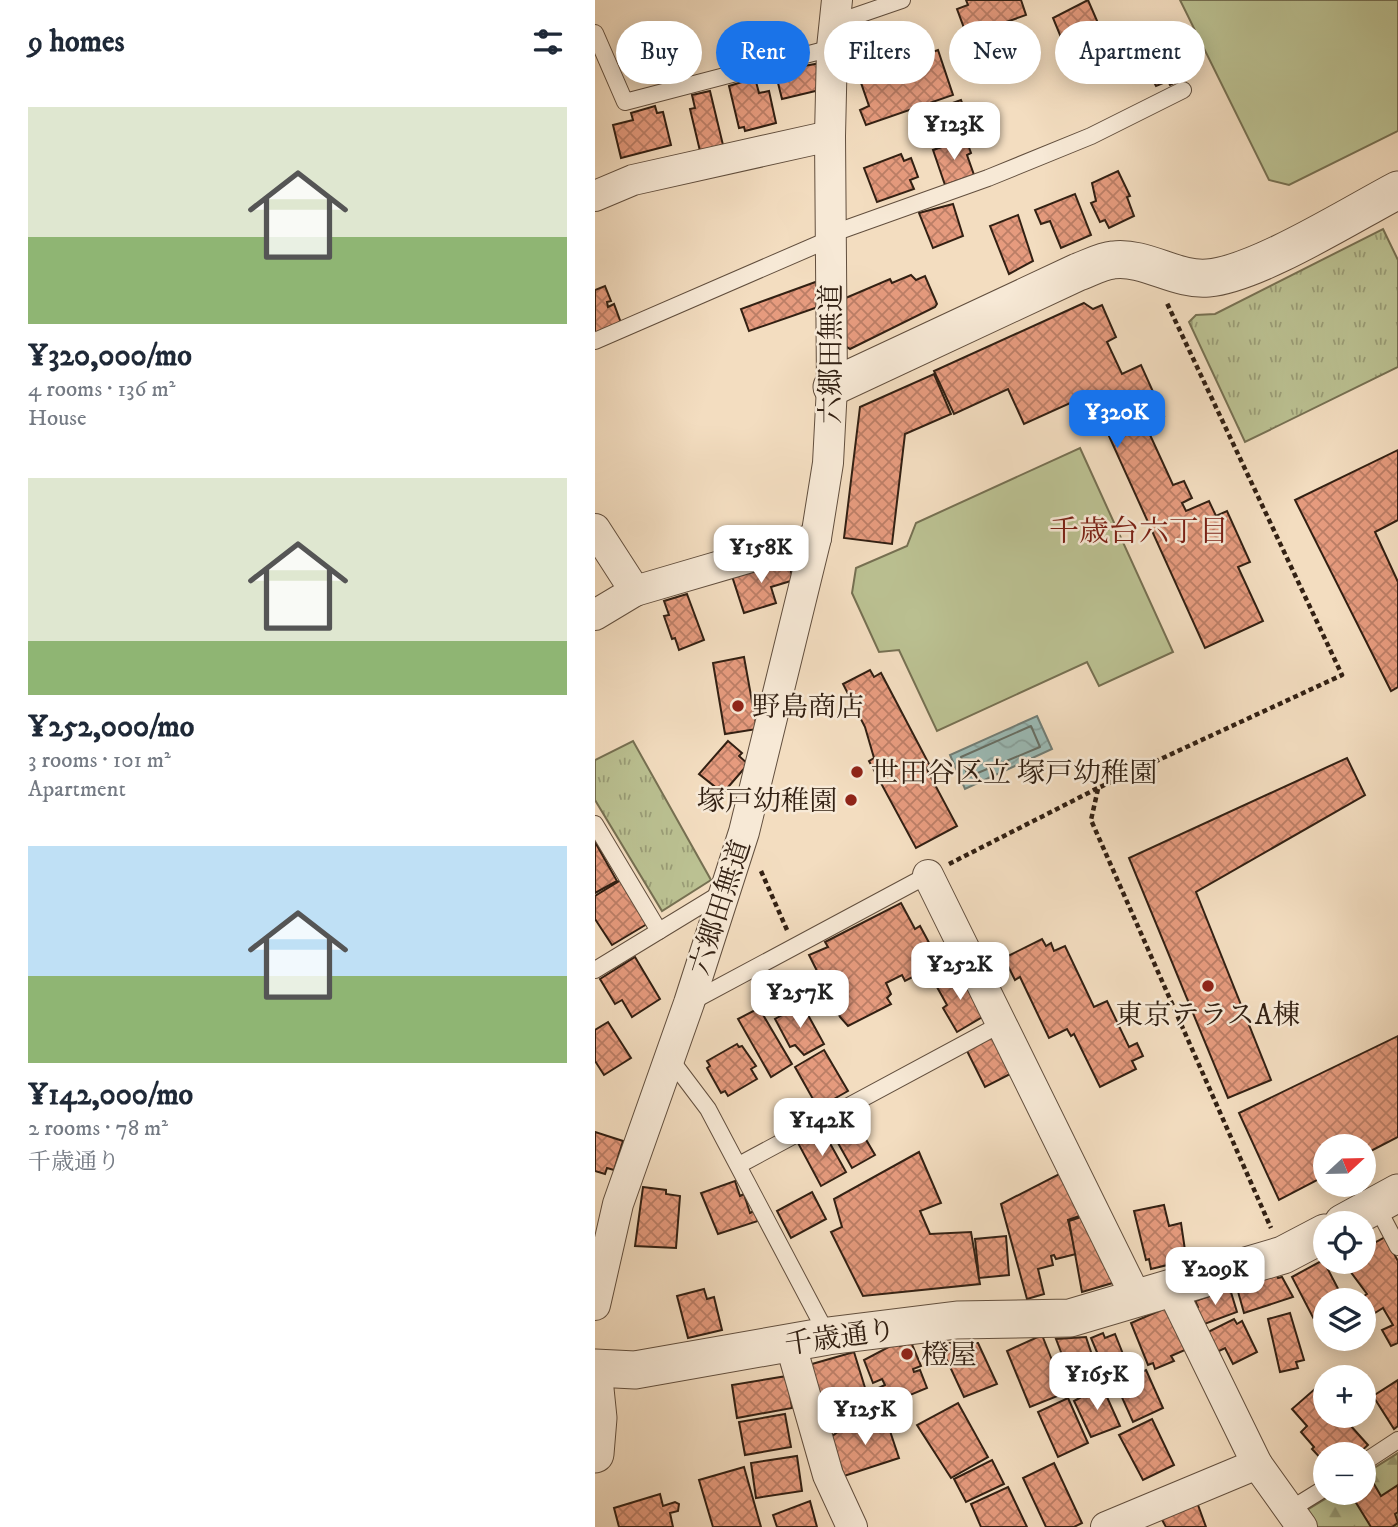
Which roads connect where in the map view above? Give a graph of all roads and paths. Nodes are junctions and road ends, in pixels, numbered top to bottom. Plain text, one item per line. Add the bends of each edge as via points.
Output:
1 (902, 0) edge
2 (843, 21) edge
3 (824, 28) edge
4 (595, 33) edge
5 (832, 84) edge
6 (1183, 90) dead end
7 (830, 136) junction
8 (1398, 190) edge
9 (595, 196) edge
10 (830, 237) junction
11 (1149, 265) junction
12 (595, 341) edge
13 (832, 387) junction
14 (595, 529) edge
15 (816, 538) junction
16 (635, 591) junction
17 (595, 615) edge
18 (1098, 788) junction
19 (595, 824) edge
20 (744, 832) junction
21 (928, 875) junction
22 (725, 891) junction
23 (659, 930) junction
24 (793, 944) junction
25 (595, 970) edge
26 (689, 1003) junction
27 (1002, 1024) junction
28 (668, 1056) junction
29 (739, 1165) junction
30 (1387, 1199) edge
31 (1365, 1211) edge
32 (1313, 1239) edge
33 (1398, 1247) edge
34 (1283, 1255) junction
35 (1171, 1287) junction
36 (1136, 1297) junction
37 (595, 1305) edge
38 (828, 1336) junction
39 (790, 1342) junction
40 (595, 1368) edge
41 (595, 1390) edge
42 (1398, 1440) edge
43 (595, 1454) edge
44 (1376, 1454) edge
45 (1257, 1464) junction
46 (1313, 1501) edge
47 (1297, 1518) edge
48 (852, 1527) edge
49 (1106, 1527) edge

1 - 2 lane
3 - 4 lane via 625,102
5 - 7 street, 六郷田無道
6 - 10 lane via 1091,136
7 - 9 street via 633,180
7 - 10 street, 六郷田無道
8 - 11 street via 1275,254 1220,276 1193,277
10 - 12 lane
10 - 13 street, 六郷田無道
11 - 13 street via 1112,260 1078,272
11 - 18 path via 1342,675
13 - 15 street, 六郷田無道 via 828,463
14 - 16 street
15 - 16 street
15 - 20 street, 六郷田無道
16 - 17 street
18 - 21 path
18 - 34 path via 1091,820
19 - 23 lane
20 - 22 street, 六郷田無道
20 - 24 path
21 - 24 lane
21 - 27 street
22 - 23 lane
22 - 26 street, 六郷田無道
23 - 25 lane
24 - 26 lane
26 - 28 street, 六郷田無道
27 - 29 lane
27 - 36 street
28 - 29 lane via 708,1109
28 - 37 street, 六郷田無道 via 618,1204
29 - 38 lane
30 - 31 street
30 - 33 lane
32 - 34 street, 千歳通り
34 - 35 street, 千歳通り
35 - 36 street, 千歳通り
35 - 45 street
36 - 38 street, 千歳通り via 1070,1318 957,1321
38 - 39 street, 千歳通り
39 - 40 street, 千歳通り via 635,1370
39 - 48 street via 828,1475
41 - 43 street
42 - 44 lane
45 - 47 street
45 - 49 street
46 - 47 lane

